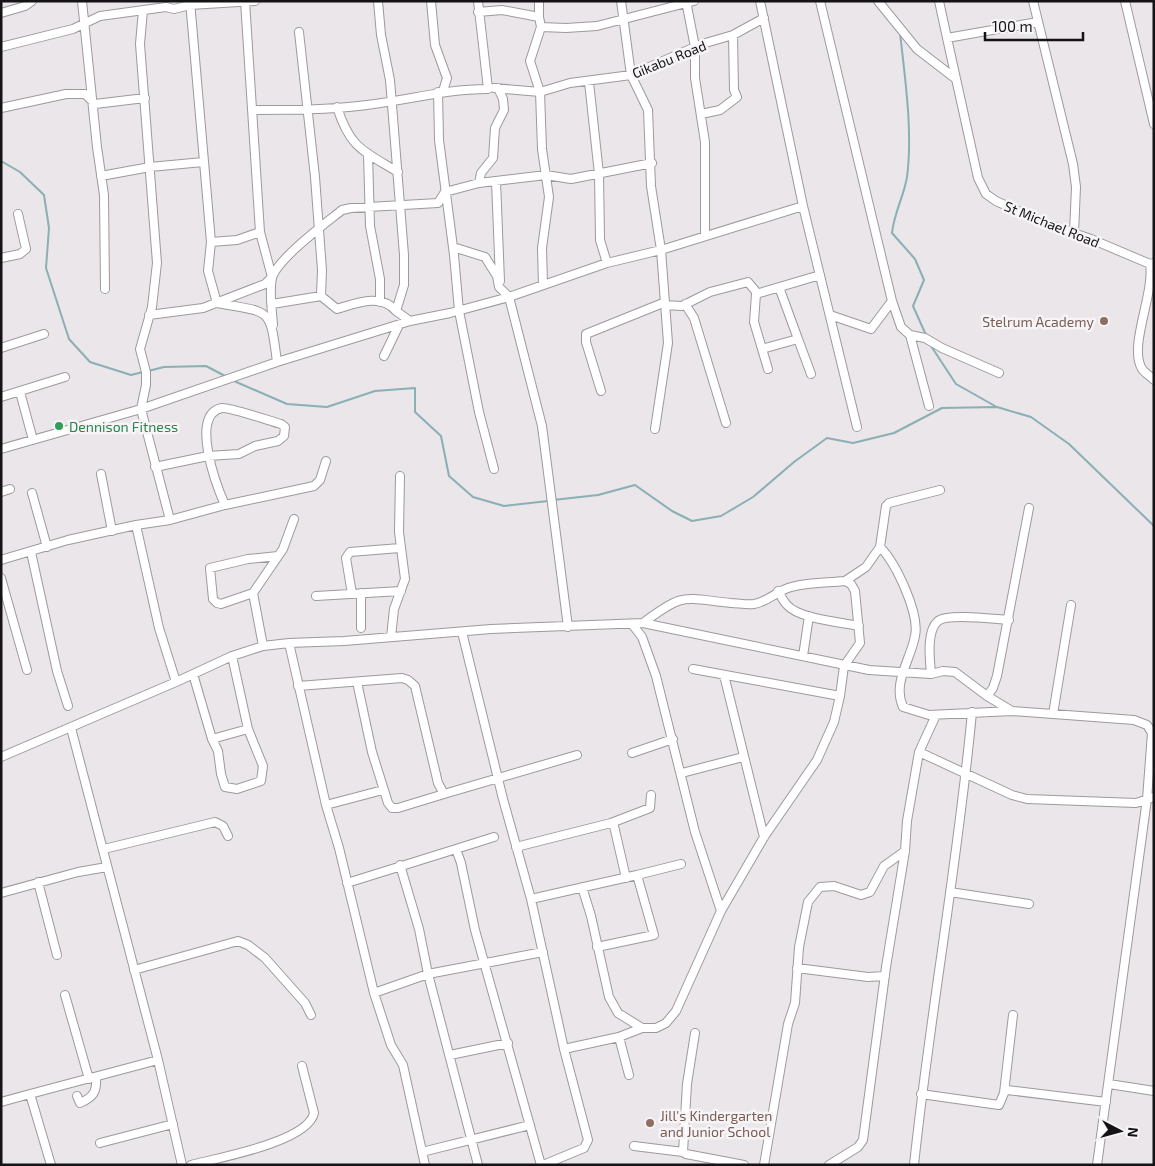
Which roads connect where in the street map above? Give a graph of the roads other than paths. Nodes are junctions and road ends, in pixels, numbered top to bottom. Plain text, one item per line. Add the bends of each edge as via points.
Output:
1 (32, 1) edge
2 (82, 1) edge
3 (255, 1) edge
4 (378, 1) edge
5 (431, 1) edge
6 (478, 1) edge
7 (539, 1) edge
8 (621, 1) edge
9 (760, 1) edge
10 (820, 1) edge
11 (878, 1) edge
12 (939, 1) edge
13 (1034, 1) edge
14 (1125, 1) edge
15 (245, 2) edge
16 (689, 2) edge
17 (190, 3) edge
18 (142, 10) junction
19 (478, 12) junction
20 (1, 13) edge
21 (540, 17) junction
22 (764, 18) junction
23 (623, 20) junction
24 (84, 22) junction
25 (1038, 22) junction
26 (541, 27) junction
27 (298, 32) dead end
28 (733, 34) junction
29 (947, 38) junction
30 (5, 46) edge
31 (695, 47) junction
32 (1, 52) edge
33 (631, 75) junction
34 (956, 79) junction
35 (590, 82) junction
36 (498, 88) junction
37 (488, 89) junction
38 (440, 91) junction
39 (540, 92) junction
40 (145, 98) junction
41 (92, 101) junction
42 (392, 102) junction
43 (336, 107) junction
44 (1, 108) edge
45 (252, 110) junction
46 (306, 110) junction
47 (701, 114) junction
48 (1154, 124) edge
49 (368, 154) junction
50 (203, 162) junction
51 (652, 163) junction
52 (150, 167) junction
53 (398, 172) junction
54 (599, 174) junction
55 (546, 175) junction
56 (101, 176) junction
57 (496, 181) junction
58 (479, 183) junction
59 (445, 192) junction
60 (370, 204) junction
61 (401, 206) junction
62 (803, 206) junction
63 (18, 214) dead end
64 (318, 229) junction
65 (260, 232) junction
66 (1074, 233) junction
67 (705, 236) junction
68 (211, 242) junction
69 (453, 247) junction
70 (660, 250) junction
71 (500, 253) junction
72 (485, 257) junction
73 (1, 258) edge
74 (607, 263) junction
75 (1152, 264) edge
76 (820, 275) junction
77 (272, 277) junction
78 (543, 285) junction
79 (499, 287) junction
80 (779, 287) junction
81 (105, 289) dead end
82 (758, 294) junction
83 (321, 296) junction
84 (509, 297) junction
85 (380, 302) junction
86 (892, 302) junction
87 (217, 303) junction
88 (272, 304) junction
89 (663, 304) junction
90 (685, 304) junction
91 (396, 311) junction
92 (459, 311) junction
93 (149, 315) junction
94 (830, 315) junction
95 (410, 321) junction
96 (273, 325) junction
97 (399, 325) junction
98 (44, 334) dead end
99 (910, 335) junction
100 (798, 339) junction
101 (1, 348) edge
102 (762, 349) junction
103 (384, 356) dead end
104 (277, 362) junction
105 (768, 368) dead end
106 (999, 372) dead end
107 (811, 374) dead end
108 (1152, 376) edge
109 (65, 377) dead end
110 (601, 391) dead end
111 (20, 392) junction
112 (1, 397) edge
113 (929, 406) dead end
114 (141, 409) junction
115 (726, 423) dead end
116 (857, 427) dead end
117 (655, 429) dead end
118 (33, 440) junction
119 (1, 449) edge
120 (208, 456) junction
121 (326, 461) dead end
122 (155, 467) junction
123 (494, 469) dead end
124 (101, 474) dead end
125 (400, 476) dead end
126 (10, 489) dead end
127 (940, 490) dead end
128 (1, 492) edge
129 (32, 493) dead end
130 (224, 505) junction
131 (1029, 508) dead end
132 (170, 520) junction
133 (294, 520) dead end
134 (136, 525) junction
135 (112, 531) junction
136 (47, 547) junction
137 (880, 547) junction
138 (400, 548) junction
139 (31, 552) junction
140 (278, 556) junction
141 (1, 560) edge
142 (1, 578) edge
143 (845, 582) junction
144 (401, 591) junction
145 (778, 591) junction
146 (361, 593) junction
147 (253, 594) junction
148 (352, 594) junction
149 (316, 596) dead end
150 (1071, 605) dead end
151 (809, 616) junction
152 (1009, 620) junction
153 (632, 624) junction
154 (643, 624) junction
155 (859, 626) junction
156 (568, 627) junction
157 (362, 628) dead end
158 (462, 632) junction
159 (391, 637) junction
160 (288, 642) junction
161 (263, 646) junction
162 (232, 656) junction
163 (803, 656) junction
164 (844, 666) junction
165 (693, 669) dead end
166 (27, 670) dead end
167 (902, 672) junction
168 (193, 674) junction
169 (931, 674) junction
170 (724, 675) junction
171 (176, 682) junction
172 (357, 682) junction
173 (298, 686) junction
174 (840, 696) junction
175 (987, 696) junction
176 (68, 706) dead end
177 (1012, 711) junction
178 (972, 712) junction
179 (1052, 714) junction
180 (936, 715) junction
181 (71, 728) junction
182 (248, 730) junction
183 (1153, 733) edge
184 (212, 739) junction
185 (673, 739) junction
186 (919, 752) junction
187 (632, 753) dead end
188 (577, 755) dead end
189 (743, 756) junction
190 (1, 757) edge
191 (682, 773) junction
192 (967, 773) junction
193 (499, 779) junction
194 (383, 790) junction
195 (444, 794) junction
196 (651, 795) dead end
197 (1151, 798) edge
198 (326, 805) junction
199 (611, 823) junction
200 (228, 836) dead end
201 (494, 837) dead end
202 (764, 837) junction
203 (516, 847) junction
204 (456, 848) junction
205 (104, 849) junction
206 (905, 851) junction
207 (682, 864) dead end
208 (400, 865) junction
209 (107, 867) junction
210 (637, 875) junction
211 (626, 878) junction
212 (38, 882) junction
213 (347, 883) junction
214 (582, 887) junction
215 (950, 892) junction
216 (1, 893) edge
217 (531, 899) junction
218 (1029, 904) dead end
219 (721, 911) junction
220 (597, 947) junction
221 (543, 952) junction
222 (57, 955) dead end
223 (485, 962) junction
224 (798, 968) junction
225 (134, 970) junction
226 (428, 974) junction
227 (885, 976) junction
228 (374, 993) junction
229 (65, 995) dead end
230 (311, 1014) dead end
231 (1013, 1015) dead end
232 (642, 1028) junction
233 (695, 1033) dead end
234 (619, 1037) junction
235 (508, 1043) junction
236 (564, 1049) junction
237 (450, 1055) junction
238 (158, 1060) junction
239 (302, 1066) dead end
240 (629, 1075) dead end
241 (92, 1078) junction
242 (1109, 1084) junction
243 (1154, 1091) edge
244 (1004, 1093) junction
245 (30, 1094) junction
246 (921, 1094) junction
247 (77, 1096) dead end
248 (1, 1102) edge
249 (1106, 1102) junction
250 (172, 1124) junction
251 (530, 1125) junction
252 (472, 1139) junction
253 (100, 1143) dead end
254 (634, 1146) dead end
255 (422, 1152) junction
256 (683, 1152) junction
257 (51, 1165) edge
258 (182, 1165) edge
259 (191, 1165) edge
260 (425, 1165) edge
261 (478, 1165) edge
262 (542, 1165) edge
263 (744, 1165) edge
264 (764, 1165) edge
265 (829, 1165) edge
266 (914, 1165) edge
267 (1097, 1165) edge

1 - 20 street
2 - 24 street
3 - 15 street
4 - 42 street
5 - 38 street via 435,45 447,78
6 - 19 street
7 - 21 street
8 - 23 street
9 - 22 street
10 - 86 street
11 - 34 street via 917,49
12 - 29 street
13 - 25 street
14 - 48 street
15 - 17 street
15 - 45 street
16 - 23 street
16 - 31 street
17 - 18 street via 174,9
17 - 50 street
18 - 24 street via 114,13
18 - 40 street via 140,44
19 - 21 street via 502,10
19 - 37 street
21 - 26 street
22 - 28 street, Gikabu Road
22 - 62 street
23 - 26 street via 597,26
23 - 33 street
24 - 30 street via 73,29
24 - 41 street
25 - 29 street
25 - 66 street via 1074,164
26 - 39 street via 530,61
27 - 46 street
28 - 31 street, Gikabu Road
28 - 47 street via 737,97 720,110
29 - 34 street
30 - 32 street
31 - 33 street, Gikabu Road
31 - 47 street via 695,78
33 - 35 street, Gikabu Road
33 - 51 street via 648,110
34 - 66 street, St Michael Road via 978,178 986,194 1018,211
35 - 39 street, Gikabu Road
35 - 54 street
36 - 37 street
36 - 39 street
36 - 58 street via 504,110 495,128 492,158 481,173
37 - 38 street
38 - 42 street
38 - 59 street via 439,140
39 - 55 street
40 - 41 street via 102,104
40 - 52 street
41 - 44 street via 85,94 66,94
41 - 56 street
42 - 43 street
42 - 53 street
43 - 46 street
43 - 49 street via 348,136
45 - 46 street
45 - 65 street
46 - 64 street
47 - 67 street
49 - 53 street
49 - 60 street
50 - 52 street
50 - 68 street
51 - 54 street
51 - 70 street via 651,186
52 - 56 street
52 - 93 street via 157,263
53 - 61 street
54 - 55 street via 570,179
54 - 74 street via 600,240
55 - 57 street
55 - 78 street via 549,207 542,248
56 - 81 street
57 - 58 street
57 - 71 street
58 - 59 street
59 - 61 street via 438,203
59 - 69 street
60 - 61 street
60 - 64 street via 342,210
60 - 85 street
61 - 91 street via 404,285
62 - 67 street
62 - 76 street
63 - 73 street via 26,249 20,254
64 - 77 street
64 - 83 street
65 - 68 street via 237,240
65 - 77 street
66 - 75 street, St Michael Road
67 - 70 street
68 - 87 street via 208,271
69 - 72 street
69 - 92 street
70 - 74 street
70 - 89 street
71 - 72 street
71 - 79 street
72 - 79 street via 497,276
74 - 78 street
75 - 108 street via 1152,282 1140,333 1139,359 1142,368
76 - 80 street
76 - 94 street
77 - 87 street via 265,284
77 - 88 street
78 - 84 street
79 - 84 street
80 - 82 street
80 - 100 street
82 - 90 street via 748,282 710,292
82 - 102 street via 754,299 754,322
83 - 85 street via 337,309 375,300
83 - 88 street
84 - 92 street
84 - 156 street via 542,426
85 - 91 street via 392,305
86 - 94 street via 872,329
86 - 99 street via 901,327
87 - 93 street
87 - 96 street via 262,312
88 - 96 street
89 - 90 street via 673,307
89 - 110 street via 586,334
89 - 117 street via 668,343
90 - 115 street via 694,318
91 - 95 street
92 - 95 street
92 - 123 street
93 - 114 street via 140,349 146,372
94 - 116 street
95 - 97 street
96 - 104 street
97 - 103 street
97 - 104 street
98 - 101 street
99 - 106 street via 925,338
99 - 113 street
100 - 102 street
100 - 107 street
102 - 105 street
104 - 114 street
109 - 111 street
111 - 112 street
111 - 118 street
114 - 118 street
114 - 122 street
118 - 119 street
120 - 120 street via 206,421 213,412 223,408 285,427 284,436 278,441 255,446 240,454
120 - 122 street
120 - 130 street
121 - 130 street via 322,476 314,486
122 - 132 street
124 - 135 street
125 - 138 street
126 - 128 street
127 - 137 street via 889,503
129 - 136 street
130 - 132 street
131 - 152 street
132 - 134 street
133 - 140 street via 288,540
134 - 135 street
134 - 171 street via 159,628
135 - 136 street
136 - 139 street
137 - 143 street via 866,567
137 - 167 street via 898,571 916,624 912,648
138 - 144 street via 405,579
138 - 148 street via 350,552 346,558
139 - 141 street
139 - 176 street via 57,671
140 - 147 street
140 - 147 street via 210,568 216,603
142 - 166 street
143 - 145 street via 800,585
143 - 155 street via 855,590
144 - 146 street
144 - 159 street via 394,609
145 - 151 street via 788,606
145 - 154 street via 763,602 747,605 695,597 680,599 668,604
146 - 148 street
146 - 157 street
147 - 161 street
148 - 149 street
150 - 179 street
151 - 155 street
151 - 163 street
152 - 169 street via 960,617 936,622 932,630
152 - 175 street via 995,682
153 - 154 street
153 - 156 street
153 - 185 street via 649,653
154 - 163 street
155 - 164 street via 860,643
156 - 158 street
158 - 159 street
158 - 193 street
159 - 160 street
160 - 161 street
160 - 173 street
161 - 162 street
162 - 168 street
162 - 182 street
163 - 164 street
164 - 167 street
164 - 174 street
165 - 170 street
167 - 169 street
167 - 180 street via 903,707
168 - 171 street
168 - 184 street
169 - 175 street via 955,672
170 - 174 street
170 - 189 street
171 - 181 street
172 - 173 street
172 - 194 street
172 - 195 street via 402,678 415,686 438,783
173 - 198 street
174 - 202 street via 834,722 817,760
175 - 177 street
177 - 178 street
177 - 179 street
178 - 180 street
178 - 192 street
179 - 183 street via 1134,720 1147,725
180 - 186 street
181 - 190 street
181 - 205 street
182 - 184 street
182 - 184 street via 263,766 263,777 261,781 237,789 225,787 218,751
183 - 197 street
185 - 187 street
185 - 191 street
186 - 192 street
186 - 206 street
188 - 193 street
189 - 191 street
189 - 202 street
191 - 219 street via 695,832
192 - 197 street via 1027,799 1136,804
192 - 215 street
193 - 195 street
193 - 203 street
194 - 195 street via 392,808
194 - 198 street
196 - 199 street via 650,808
197 - 242 street
198 - 213 street
199 - 203 street
199 - 211 street
200 - 205 street via 223,826 215,822
201 - 204 street
202 - 219 street
203 - 217 street
204 - 208 street
204 - 223 street
205 - 209 street
206 - 224 street via 884,866 870,892 862,895 834,886 820,887 808,902
206 - 227 street
207 - 210 street
208 - 213 street
208 - 226 street
209 - 212 street
209 - 225 street
210 - 211 street
210 - 220 street via 654,935
211 - 214 street
212 - 216 street
212 - 222 street
213 - 228 street
214 - 217 street
214 - 220 street
215 - 218 street
215 - 246 street
217 - 221 street
219 - 232 street via 676,1011 666,1023 656,1028
220 - 232 street via 609,997 618,1013
221 - 223 street
221 - 236 street
223 - 226 street
223 - 235 street
224 - 227 street via 868,977
224 - 264 street via 795,1003 788,1024
225 - 230 street via 238,941 266,958
225 - 238 street
226 - 228 street
226 - 237 street
227 - 265 street via 862,1140 858,1147
228 - 255 street via 390,1045 403,1065
229 - 241 street
231 - 244 street
232 - 234 street
233 - 256 street via 687,1084
234 - 236 street
234 - 240 street
235 - 237 street
235 - 251 street
236 - 262 street via 588,1140 584,1148
237 - 252 street
238 - 241 street
238 - 250 street
239 - 259 street via 314,1113 302,1130 284,1139
241 - 245 street
241 - 247 street via 97,1088 93,1096 80,1103
242 - 243 street
242 - 249 street
244 - 246 street via 999,1105
244 - 249 street via 1007,1090
245 - 248 street
245 - 257 street
246 - 266 street
249 - 267 street
250 - 253 street
250 - 258 street
251 - 252 street
251 - 262 street
252 - 255 street
252 - 261 street
254 - 256 street
255 - 260 street
256 - 263 street

